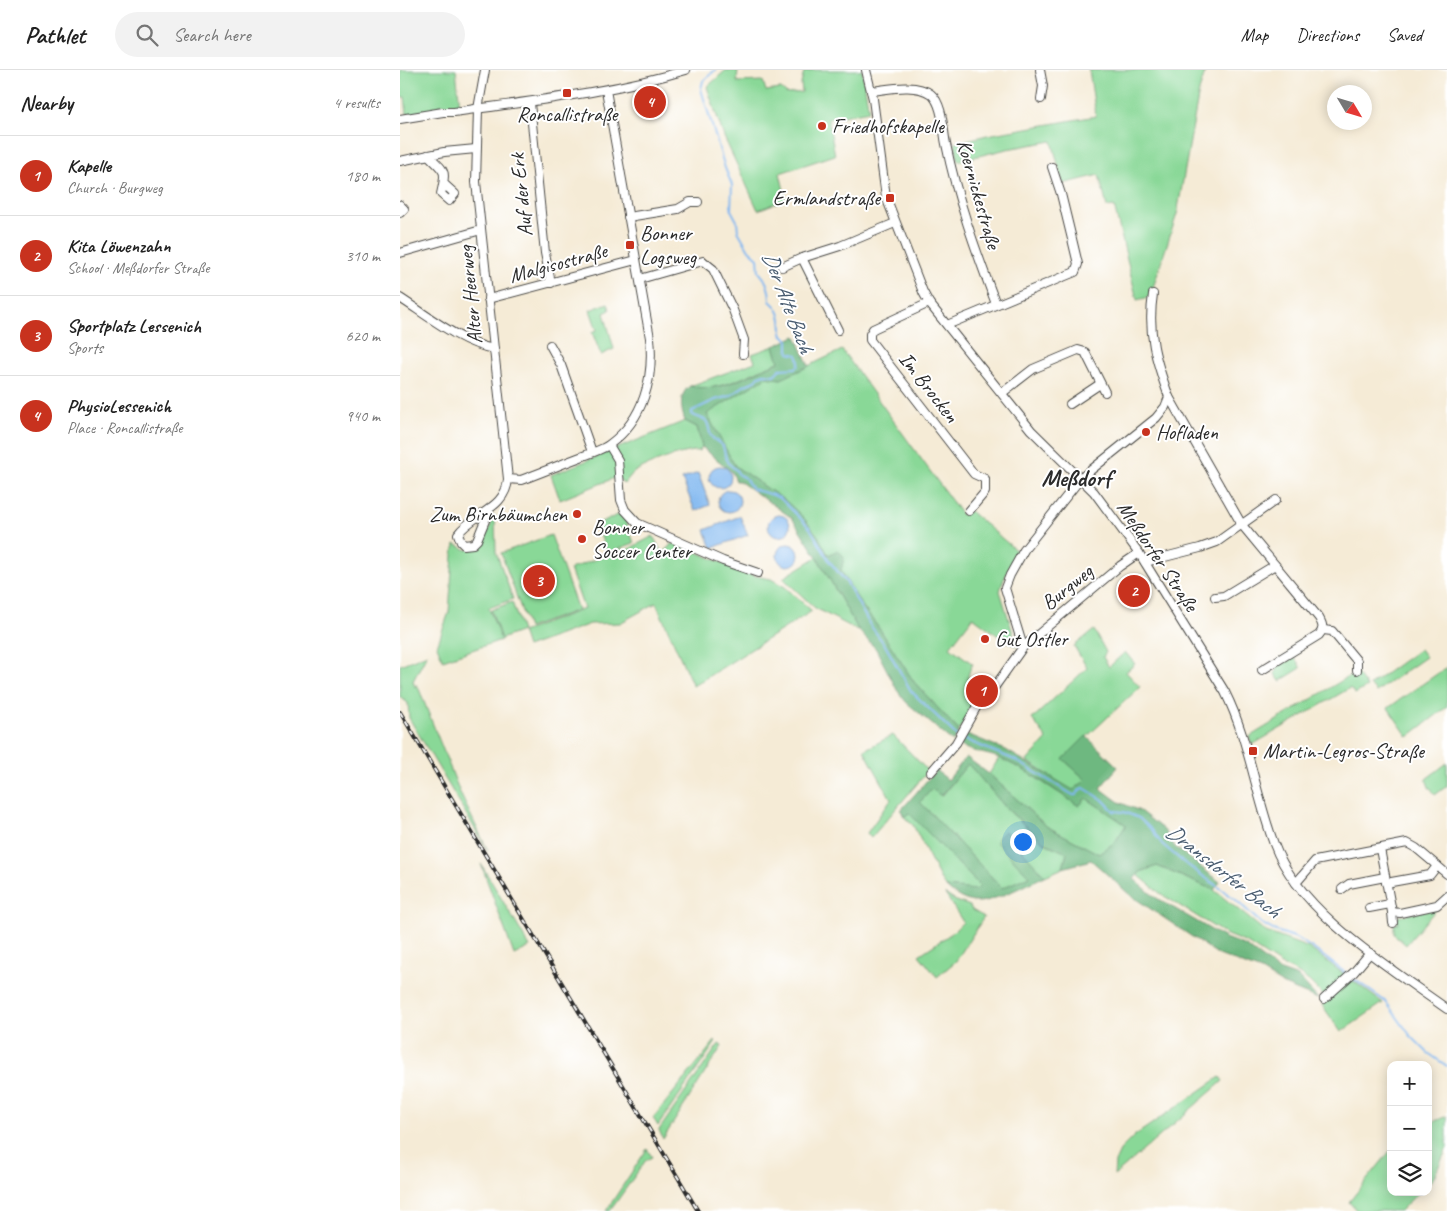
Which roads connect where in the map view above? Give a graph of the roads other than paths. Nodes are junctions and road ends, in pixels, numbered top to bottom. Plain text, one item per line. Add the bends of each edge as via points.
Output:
1 (485, 70) edge
2 (686, 70) edge
3 (866, 70) edge
4 (1040, 70) edge
5 (606, 90) junction
6 (871, 91) junction
7 (1041, 99) dead end
8 (530, 103) junction
9 (478, 109) junction
10 (400, 120) edge
11 (476, 149) junction
12 (428, 155) junction
13 (400, 161) edge
14 (1052, 167) dead end
15 (444, 184) dead end
16 (698, 202) dead end
17 (400, 205) edge
18 (400, 213) edge
19 (628, 217) junction
20 (895, 222) junction
21 (481, 230) junction
22 (400, 253) edge
23 (802, 258) junction
24 (636, 260) junction
25 (782, 267) dead end
26 (640, 279) junction
27 (551, 283) junction
28 (1153, 294) dead end
29 (400, 298) edge
30 (488, 299) junction
31 (929, 303) junction
32 (996, 304) junction
33 (947, 325) junction
34 (838, 330) dead end
35 (550, 345) dead end
36 (494, 349) junction
37 (743, 354) dead end
38 (1100, 384) junction
39 (1104, 392) dead end
40 (1002, 393) junction
41 (1169, 397) junction
42 (1070, 404) dead end
43 (609, 445) junction
44 (592, 452) junction
45 (1081, 478) junction
46 (508, 479) junction
47 (1276, 500) dead end
48 (490, 508) junction
49 (969, 511) dead end
50 (1242, 524) junction
51 (1139, 553) junction
52 (1145, 562) junction
53 (1275, 564) junction
54 (758, 573) dead end
55 (1215, 597) dead end
56 (1323, 630) junction
57 (1023, 647) junction
58 (1262, 670) dead end
59 (1357, 670) dead end
60 (931, 772) dead end
61 (1380, 849) junction
62 (1437, 866) junction
63 (1447, 874) edge
64 (1385, 880) junction
65 (1296, 883) junction
66 (1342, 889) dead end
67 (1447, 896) edge
68 (1369, 908) dead end
69 (1391, 908) junction
70 (1394, 923) dead end
71 (1370, 953) junction
72 (1324, 999) dead end
73 (1447, 1009) edge

1 - 9 street, Alter Heerweg
2 - 5 street
3 - 6 street, Meßdorfer Straße
4 - 7 street
5 - 8 street
5 - 19 street
6 - 20 street, Meßdorfer Straße via 886,197
6 - 32 street, Koernickestraße via 914,88 934,92 966,223
8 - 9 street
8 - 27 street, Auf der Erk
9 - 10 street
9 - 11 street, Alter Heerweg
11 - 12 street
11 - 21 street, Alter Heerweg
12 - 13 street
12 - 15 street via 444,170
14 - 32 street via 1077,268 1075,272
16 - 19 street via 690,202 678,209
17 - 18 street via 404,209
19 - 24 street
20 - 23 street
20 - 31 street, Meßdorfer Straße
21 - 22 street
21 - 30 street, Alter Heerweg
23 - 25 street
23 - 34 street
24 - 26 street
24 - 27 street, Malgisostraße
26 - 37 street via 703,261 712,269 733,310 744,340
26 - 43 street via 651,351 650,382 634,418
27 - 30 street, Malgisostraße
28 - 41 street via 1150,325
29 - 36 street via 480,347
30 - 36 street, Alter Heerweg
31 - 33 street, Meßdorfer Straße
31 - 49 street, Im Brocken via 873,329 870,340 974,474 985,479 985,492
32 - 33 street
33 - 40 street, Meßdorfer Straße
35 - 44 street via 561,364
36 - 46 street, Alter Heerweg
38 - 39 street
38 - 40 street via 1085,352 1078,350 1033,369
38 - 42 street
40 - 45 street, Meßdorfer Straße via 1031,430
41 - 45 street via 1156,418
41 - 50 street
43 - 44 street
43 - 54 street via 618,460 621,500 631,519 723,561
44 - 46 street via 521,480
45 - 51 street, Meßdorfer Straße
45 - 57 street via 1024,550 1006,582 1007,596
46 - 48 street, Alter Heerweg via 500,501
47 - 50 street
48 - 48 street, Alter Heerweg via 458,534 464,545 477,540
50 - 52 street via 1217,542
50 - 53 street
51 - 52 street, Meßdorfer Straße
51 - 57 street, Burgweg
52 - 65 street, Meßdorfer Straße via 1234,710 1274,846
53 - 55 street via 1224,596
53 - 56 street via 1319,618
56 - 58 street via 1319,636
56 - 59 street via 1332,631 1357,661
57 - 60 street, Burgweg via 977,706 956,743
61 - 62 street via 1408,844
61 - 64 street
61 - 65 street via 1315,861
62 - 63 street
62 - 64 street via 1430,875
64 - 66 street via 1348,884
64 - 69 street
65 - 71 street, Meßdorfer Straße via 1346,936
67 - 69 street via 1437,905 1400,913
68 - 69 street
69 - 70 street
71 - 72 street
71 - 73 street, Meßdorfer Straße

